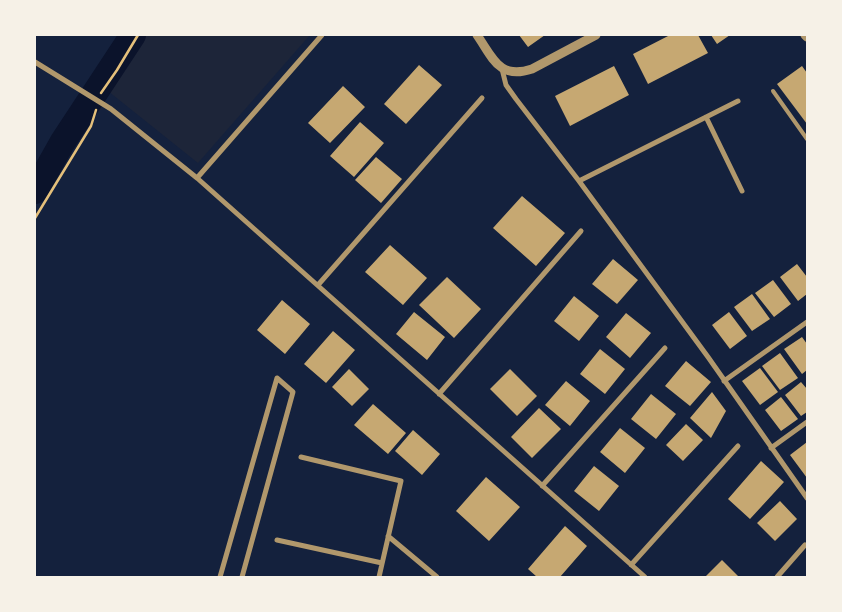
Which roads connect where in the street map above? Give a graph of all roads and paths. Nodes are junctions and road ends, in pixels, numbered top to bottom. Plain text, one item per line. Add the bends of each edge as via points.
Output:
1 (138, 35) edge
2 (322, 35) edge
3 (476, 35) edge
4 (596, 35) edge
5 (35, 62) edge
6 (502, 68) junction
7 (773, 91) dead end
8 (100, 95) dead end
9 (482, 98) dead end
10 (738, 101) dead end
11 (98, 103) dead end
12 (706, 117) junction
13 (807, 139) edge
14 (197, 178) junction
15 (579, 181) junction
16 (742, 191) dead end
17 (35, 218) edge
18 (581, 232) dead end
19 (318, 285) junction
20 (807, 322) edge
21 (664, 348) dead end
22 (724, 381) junction
23 (439, 394) junction
24 (807, 422) edge
25 (738, 446) dead end
26 (771, 448) junction
27 (302, 457) dead end
28 (542, 486) junction
29 (807, 498) edge
30 (388, 536) junction
31 (276, 540) dead end
32 (805, 545) dead end
33 (382, 563) junction
34 (631, 565) junction
35 (220, 577) edge
36 (242, 577) edge
37 (379, 577) edge
38 (437, 577) edge
39 (645, 577) edge
40 (777, 577) edge

1 - 8 path
2 - 14 street
3 - 6 street
4 - 6 street via 532,69 510,73
5 - 14 street via 111,109
6 - 15 street via 506,85
7 - 13 lane
9 - 19 street
10 - 12 street
11 - 17 path via 92,126
12 - 15 street
12 - 16 street
14 - 19 street
15 - 22 street
18 - 23 street
19 - 23 street
20 - 22 street
21 - 28 street
22 - 26 street
23 - 28 street
24 - 26 street
25 - 34 street
26 - 29 street
27 - 30 street via 401,481
28 - 34 street
30 - 33 street
30 - 38 street
31 - 33 street
32 - 40 street
33 - 37 street
34 - 39 street
35 - 36 street via 276,378 294,392

